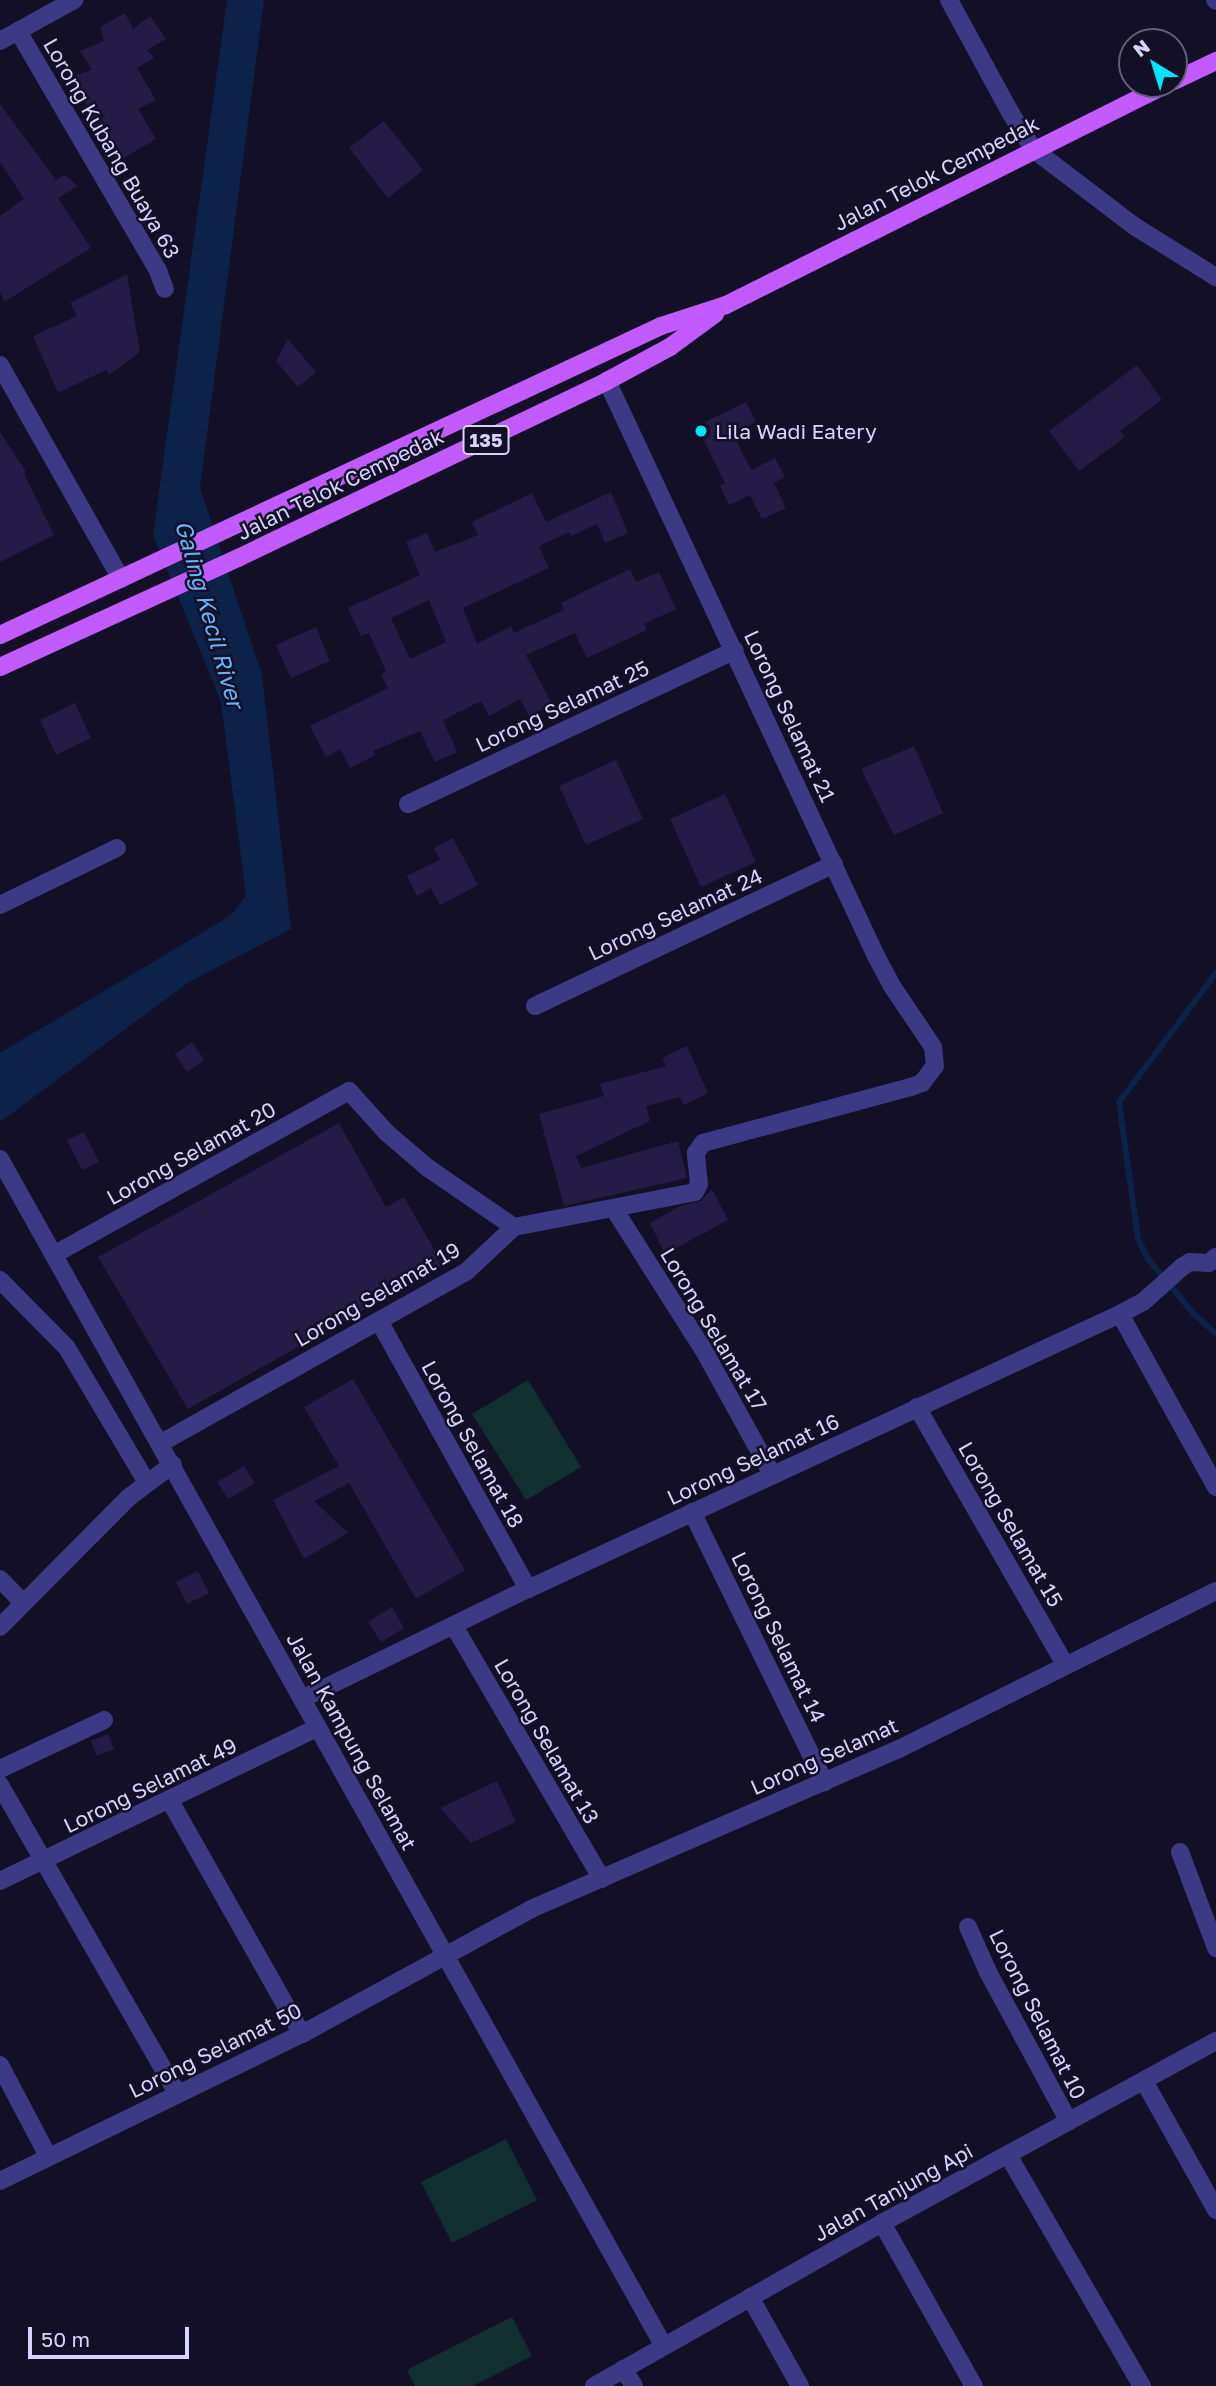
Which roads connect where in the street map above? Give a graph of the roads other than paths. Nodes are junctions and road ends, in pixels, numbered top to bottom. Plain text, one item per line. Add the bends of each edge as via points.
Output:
1 (74, 0) edge
2 (949, 0) edge
3 (18, 31) junction
4 (0, 41) edge
5 (1216, 61) edge
6 (1188, 74) edge
7 (1138, 98) edge
8 (1033, 149) junction
9 (1216, 277) edge
10 (165, 289) dead end
11 (726, 305) junction
12 (2, 374) edge
13 (607, 382) junction
14 (121, 579) junction
15 (0, 635) edge
16 (735, 650) junction
17 (0, 667) edge
18 (408, 804) dead end
19 (117, 848) dead end
20 (834, 864) junction
21 (0, 905) edge
22 (535, 1006) dead end
23 (0, 1159) edge
24 (614, 1209) junction
25 (514, 1227) junction
26 (55, 1254) junction
27 (1216, 1257) edge
28 (0, 1280) edge
29 (1120, 1314) junction
30 (379, 1321) junction
31 (917, 1407) junction
32 (161, 1443) junction
33 (173, 1464) junction
34 (772, 1474) junction
35 (147, 1483) junction
36 (1216, 1487) edge
37 (692, 1512) junction
38 (0, 1580) edge
39 (528, 1590) junction
40 (1216, 1591) edge
41 (22, 1602) junction
42 (454, 1626) junction
43 (0, 1627) edge
44 (1065, 1664) junction
45 (302, 1699) junction
46 (104, 1720) dead end
47 (318, 1727) junction
48 (0, 1769) edge
49 (824, 1782) junction
50 (0, 1785) edge
51 (170, 1801) junction
52 (1180, 1853) dead end
53 (43, 1860) junction
54 (602, 1879) junction
55 (0, 1881) edge
56 (968, 1927) dead end
57 (1216, 1948) edge
58 (446, 1955) junction
59 (302, 2034) junction
60 (1216, 2041) edge
61 (0, 2065) edge
62 (1144, 2081) junction
63 (177, 2093) junction
64 (1069, 2122) junction
65 (1008, 2155) junction
66 (48, 2156) junction
67 (0, 2181) edge
68 (1216, 2210) edge
69 (882, 2223) junction
70 (750, 2297) junction
71 (663, 2345) junction
72 (623, 2369) junction
73 (594, 2386) edge
74 (634, 2386) edge
75 (800, 2386) edge
76 (974, 2386) edge
77 (1142, 2386) edge

1 - 3 street
2 - 8 street
3 - 4 street
3 - 10 street, Lorong Kubang Buaya 63
5 - 6 main road
7 - 8 main road, Jalan Telok Cempedak / 135
8 - 9 street via 1134,226
8 - 11 main road, Jalan Telok Cempedak / 135
11 - 13 main road, Jalan Telok Cempedak / 135 via 670,347
11 - 14 main road, Jalan Telok Cempedak / 135 via 661,326
12 - 14 street
13 - 16 street, Lorong Selamat 21
13 - 17 main road, Jalan Telok Cempedak / 135
14 - 15 main road, Jalan Telok Cempedak / 135
16 - 18 street, Lorong Selamat 25
16 - 20 street, Lorong Selamat 21
19 - 21 street
20 - 22 street, Lorong Selamat 24
20 - 24 street, Lorong Selamat 21 via 892,986 933,1047 935,1066 922,1083 911,1087 703,1143 696,1153 699,1184 695,1192
23 - 26 street, Jalan Kampung Selamat
24 - 25 street
24 - 34 street, Lorong Selamat 17 via 703,1349
25 - 26 street, Lorong Selamat 20 via 428,1168 387,1133 349,1091
25 - 30 street, Lorong Selamat 19 via 467,1272
26 - 32 street, Jalan Kampung Selamat
27 - 29 street, Lorong Selamat 16 via 1209,1263 1191,1262 1143,1302
28 - 35 street via 67,1348
29 - 31 street, Lorong Selamat 16
29 - 36 street
30 - 32 street, Lorong Selamat 19
30 - 39 street, Lorong Selamat 18
31 - 34 street, Lorong Selamat 16
31 - 44 street, Lorong Selamat 15
32 - 33 street, Jalan Kampung Selamat
33 - 35 street
33 - 45 street, Jalan Kampung Selamat
34 - 37 street, Lorong Selamat 16
35 - 41 street
37 - 39 street, Lorong Selamat 16
37 - 49 street, Lorong Selamat 14
38 - 41 street
39 - 42 street, Lorong Selamat 16
40 - 44 street, Lorong Selamat
41 - 43 street
42 - 45 street, Lorong Selamat 16
42 - 54 street, Lorong Selamat 13
44 - 49 street, Lorong Selamat
45 - 47 street, Jalan Kampung Selamat
46 - 48 street
47 - 51 street, Lorong Selamat 49
47 - 58 street, Jalan Kampung Selamat
49 - 54 street, Lorong Selamat
50 - 53 street
51 - 53 street, Lorong Selamat 49
51 - 59 street
52 - 57 street
53 - 55 street, Lorong Selamat 49
53 - 63 street
54 - 58 street, Lorong Selamat via 531,1909
56 - 64 street, Lorong Selamat 10
58 - 59 street, Lorong Selamat 50
58 - 71 street, Jalan Kampung Selamat
59 - 63 street, Lorong Selamat 50
60 - 62 street, Jalan Tanjung Api
61 - 66 street
62 - 64 street, Jalan Tanjung Api
62 - 68 street
63 - 66 street, Lorong Selamat 50
64 - 65 street, Jalan Tanjung Api
65 - 69 street, Jalan Tanjung Api
65 - 77 street
66 - 67 street, Lorong Selamat 50
69 - 70 street, Jalan Tanjung Api
69 - 76 street
70 - 71 street, Jalan Tanjung Api
70 - 75 street
71 - 72 street, Jalan Tanjung Api
72 - 73 street, Jalan Tanjung Api
72 - 74 street

